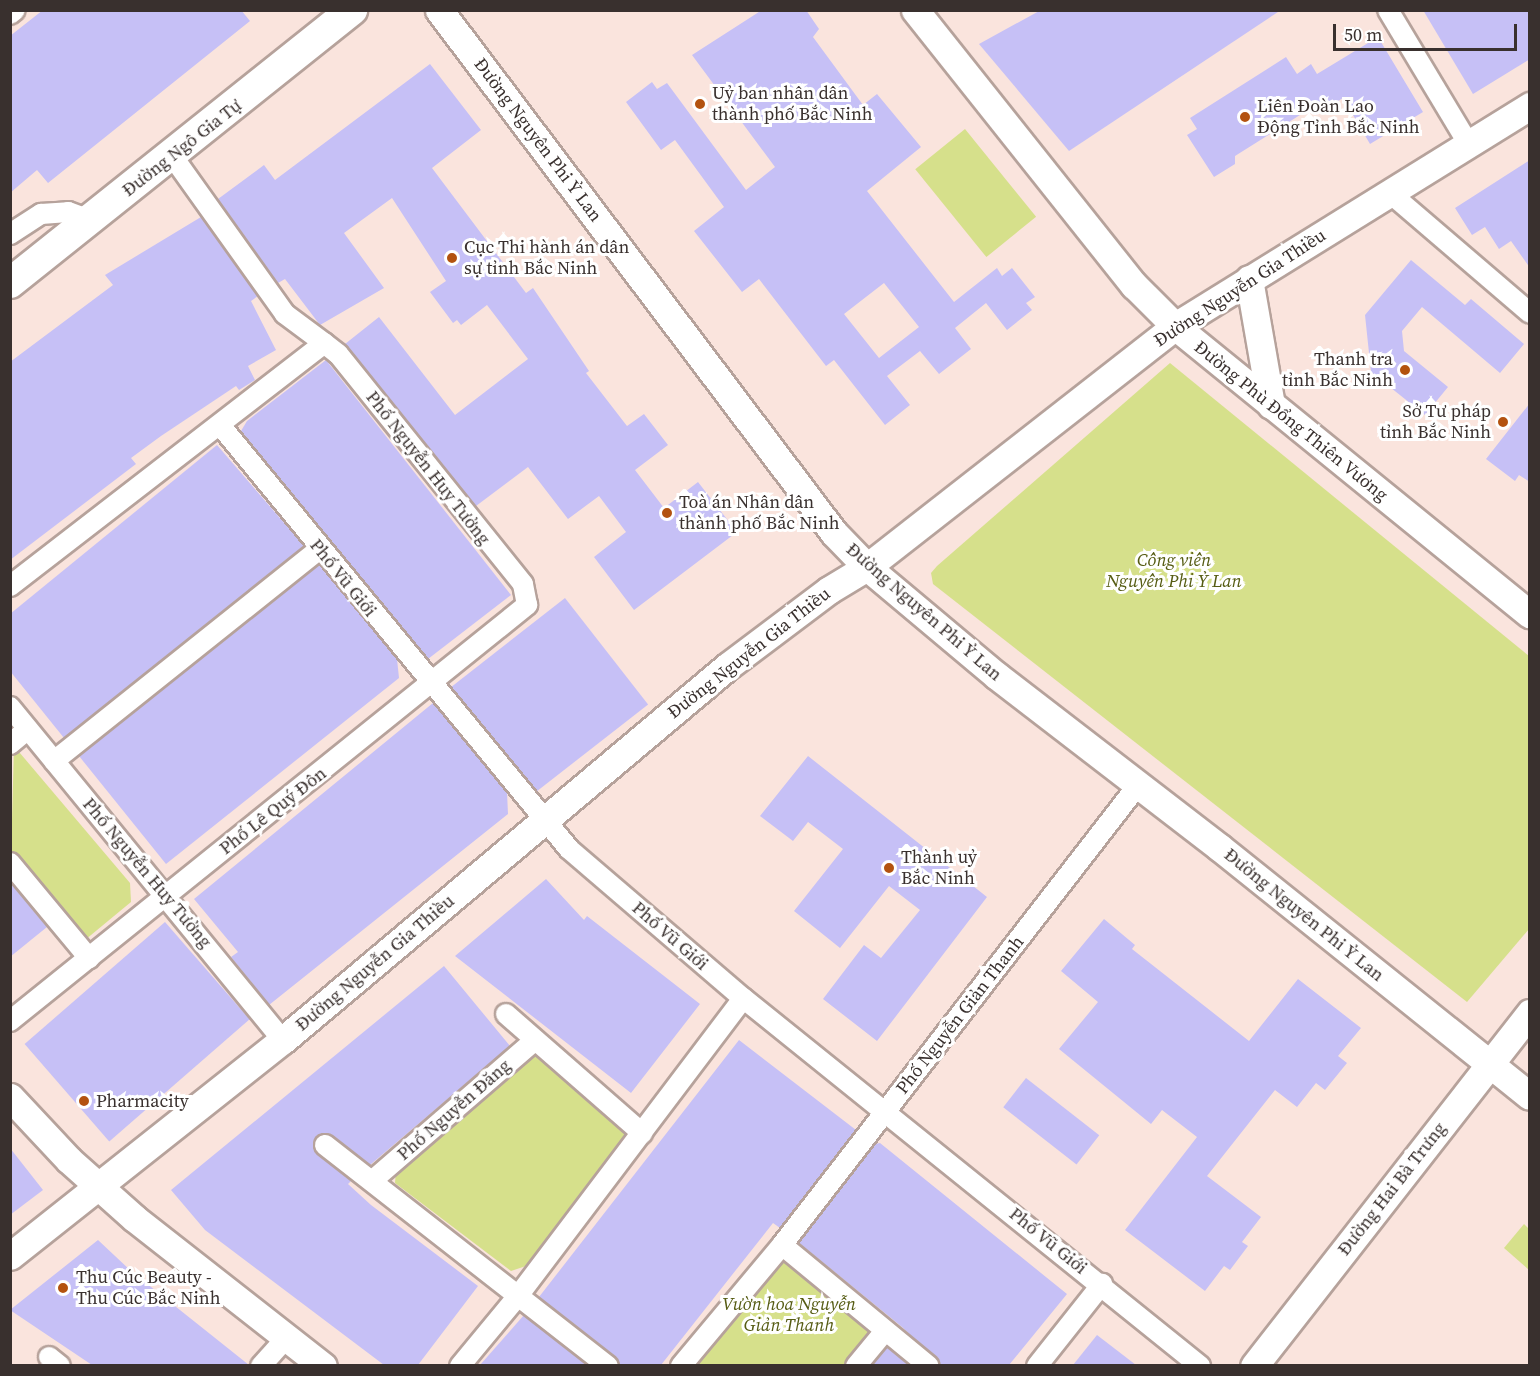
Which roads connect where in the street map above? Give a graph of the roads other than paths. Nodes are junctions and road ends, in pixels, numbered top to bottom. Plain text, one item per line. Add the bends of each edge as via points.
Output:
1 (15, 10) edge
2 (352, 10) edge
3 (439, 10) edge
4 (915, 10) edge
5 (1388, 10) edge
6 (10, 14) edge
7 (1530, 106) edge
8 (1468, 143) junction
9 (173, 157) junction
10 (1390, 193) junction
11 (90, 220) junction
12 (10, 234) edge
13 (1249, 279) junction
14 (10, 283) edge
15 (1530, 313) edge
16 (1175, 326) junction
17 (324, 343) junction
18 (1271, 405) junction
19 (220, 425) junction
20 (320, 549) junction
21 (867, 567) junction
22 (10, 586) edge
23 (528, 596) joint
24 (1530, 614) edge
25 (431, 686) junction
26 (10, 707) edge
27 (28, 729) junction
28 (10, 744) edge
29 (54, 761) junction
30 (1138, 785) junction
31 (542, 822) junction
32 (10, 863) edge
33 (167, 895) junction
34 (88, 958) junction
35 (743, 998) junction
36 (1530, 1013) edge
37 (506, 1014) dead end
38 (10, 1022) edge
39 (283, 1040) junction
40 (535, 1040) junction
41 (1490, 1064) junction
42 (1530, 1096) edge
43 (10, 1097) edge
44 (887, 1111) junction
45 (642, 1133) junction
46 (325, 1145) dead end
47 (373, 1180) junction
48 (99, 1188) junction
49 (782, 1245) junction
50 (10, 1256) edge
51 (1102, 1284) junction
52 (518, 1296) junction
53 (885, 1331) junction
54 (286, 1338) junction
55 (261, 1365) edge
56 (322, 1365) edge
57 (460, 1365) edge
58 (608, 1365) edge
59 (681, 1365) edge
60 (856, 1365) edge
61 (929, 1365) edge
62 (1038, 1365) edge
63 (1200, 1365) edge
64 (1254, 1365) edge

1 - 6 street
2 - 9 main road, Đường Ngô Gia Tự
3 - 21 street, Đường Nguyên Phi Ỷ Lan via 834,533
4 - 16 street, Đường Phù Đổng Thiên Vương via 1134,285
5 - 8 street
7 - 8 street, Đường Nguyễn Gia Thiều
8 - 10 street, Đường Nguyễn Gia Thiều
9 - 11 main road, Đường Ngô Gia Tự
9 - 17 street, Phố Nguyễn Huy Tưởng via 285,314
10 - 13 street, Đường Nguyễn Gia Thiều
10 - 15 street
11 - 12 street via 68,212 49,212 34,217
11 - 14 main road, Đường Ngô Gia Tự
13 - 16 street, Đường Nguyễn Gia Thiều
13 - 18 street
16 - 18 street, Đường Phù Đổng Thiên Vương
16 - 21 street, Đường Nguyễn Gia Thiều
17 - 19 street
17 - 23 street, Phố Nguyễn Huy Tưởng via 338,354 523,584
18 - 24 street, Đường Phù Đổng Thiên Vương
19 - 20 street, Phố Vũ Giới
19 - 22 street
20 - 25 street, Phố Vũ Giới
20 - 29 street
21 - 30 street, Đường Nguyên Phi Ỷ Lan
21 - 31 street, Đường Nguyễn Gia Thiều via 829,590 728,666
23 - 25 street, Phố Lê Quý Đôn via 524,608
25 - 31 street, Phố Vũ Giới
25 - 33 street, Phố Lê Quý Đôn
26 - 27 street, Phố Nguyễn Huy Tưởng
27 - 28 street
27 - 29 street, Phố Nguyễn Huy Tưởng
29 - 33 street, Phố Nguyễn Huy Tưởng
30 - 41 street, Đường Nguyên Phi Ỷ Lan
30 - 44 street, Phố Nguyễn Giản Thanh
31 - 35 street, Phố Vũ Giới
31 - 39 street, Đường Nguyễn Gia Thiều
32 - 34 street
33 - 34 street, Phố Lê Quý Đôn
33 - 39 street, Phố Nguyễn Huy Tưởng
34 - 38 street, Phố Lê Quý Đôn
35 - 44 street, Phố Vũ Giới
35 - 45 street
36 - 41 street, Đường Hai Bà Trưng
37 - 40 street
39 - 48 street, Đường Nguyễn Gia Thiều
40 - 45 street
40 - 47 street, Phố Nguyễn Đăng
41 - 42 street, Đường Nguyên Phi Ỷ Lan
41 - 64 street, Đường Hai Bà Trưng
43 - 48 street
44 - 49 street, Phố Nguyễn Giản Thanh
44 - 51 street, Phố Vũ Giới
45 - 52 street
46 - 47 street
47 - 52 street
48 - 50 street, Đường Nguyễn Gia Thiều
48 - 54 street
49 - 53 street
49 - 59 street, Phố Nguyễn Giản Thanh
51 - 62 street
51 - 63 street, Phố Vũ Giới
52 - 57 street
52 - 58 street
53 - 60 street
53 - 61 street
54 - 55 street
54 - 56 street

